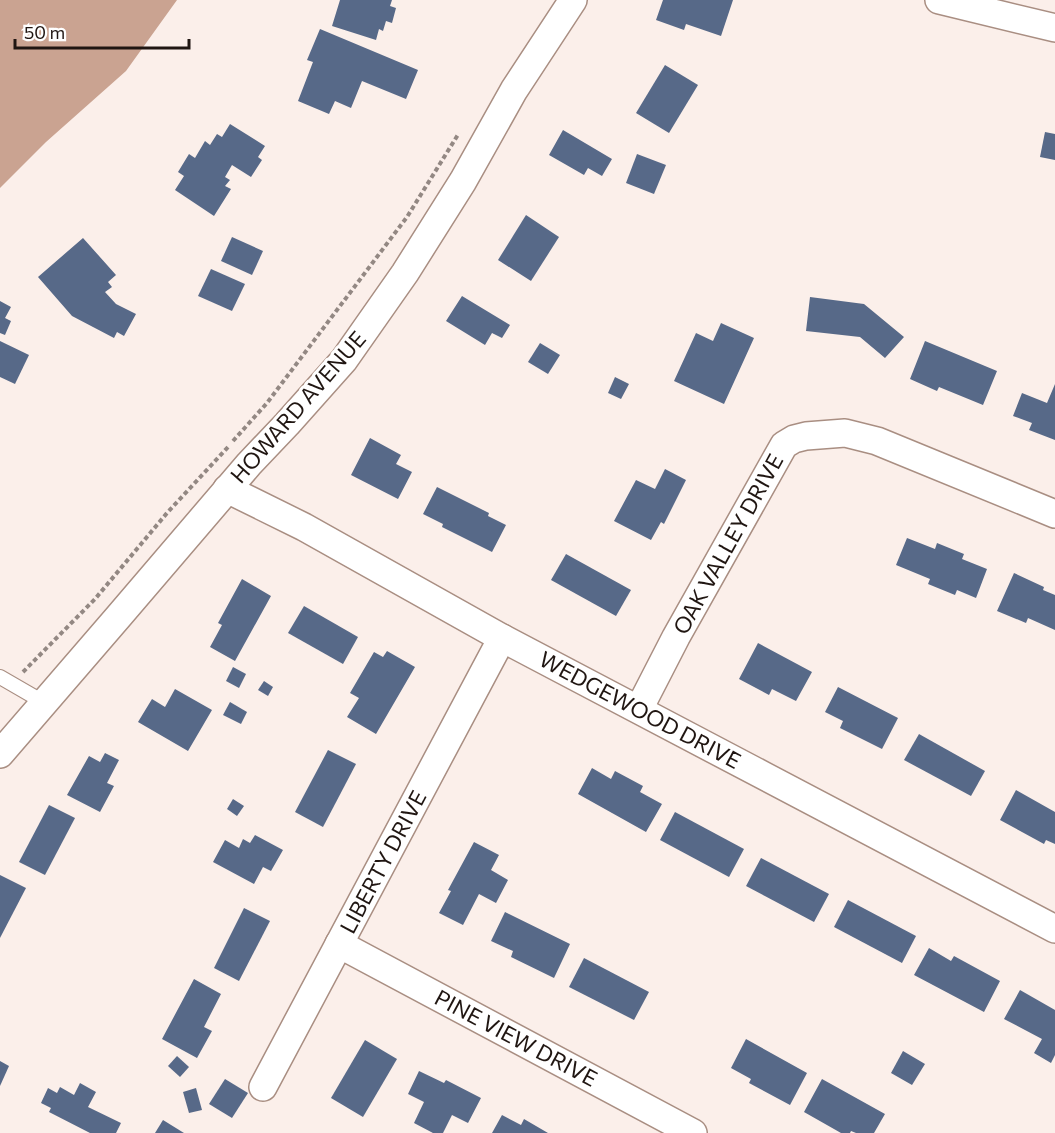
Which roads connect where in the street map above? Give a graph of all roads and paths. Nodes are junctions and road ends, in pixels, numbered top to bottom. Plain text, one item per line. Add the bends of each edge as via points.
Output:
1 (573, 0) edge
2 (939, 0) edge
3 (1055, 28) edge
4 (462, 128) dead end
5 (227, 489) junction
6 (1055, 514) edge
7 (502, 638) junction
8 (6, 680) edge
9 (45, 703) junction
10 (639, 709) junction
11 (0, 753) edge
12 (1055, 929) edge
13 (339, 944) junction
14 (263, 1087) dead end
15 (693, 1133) edge

1 - 5 street, HOWARD AVENUE via 514,90 405,273 344,360
2 - 3 street
4 - 8 path via 407,217 267,403 95,599
5 - 7 street, WEDGEWOOD DRIVE via 304,527
5 - 9 street, HOWARD AVENUE
6 - 10 street, OAK VALLEY DRIVE via 877,441 845,433 794,439 784,445
7 - 10 street, WEDGEWOOD DRIVE
7 - 13 street, LIBERTY DRIVE
8 - 9 lane
9 - 11 street, HOWARD AVENUE
10 - 12 street, WEDGEWOOD DRIVE
13 - 14 street, LIBERTY DRIVE
13 - 15 street, PINE VIEW DRIVE

